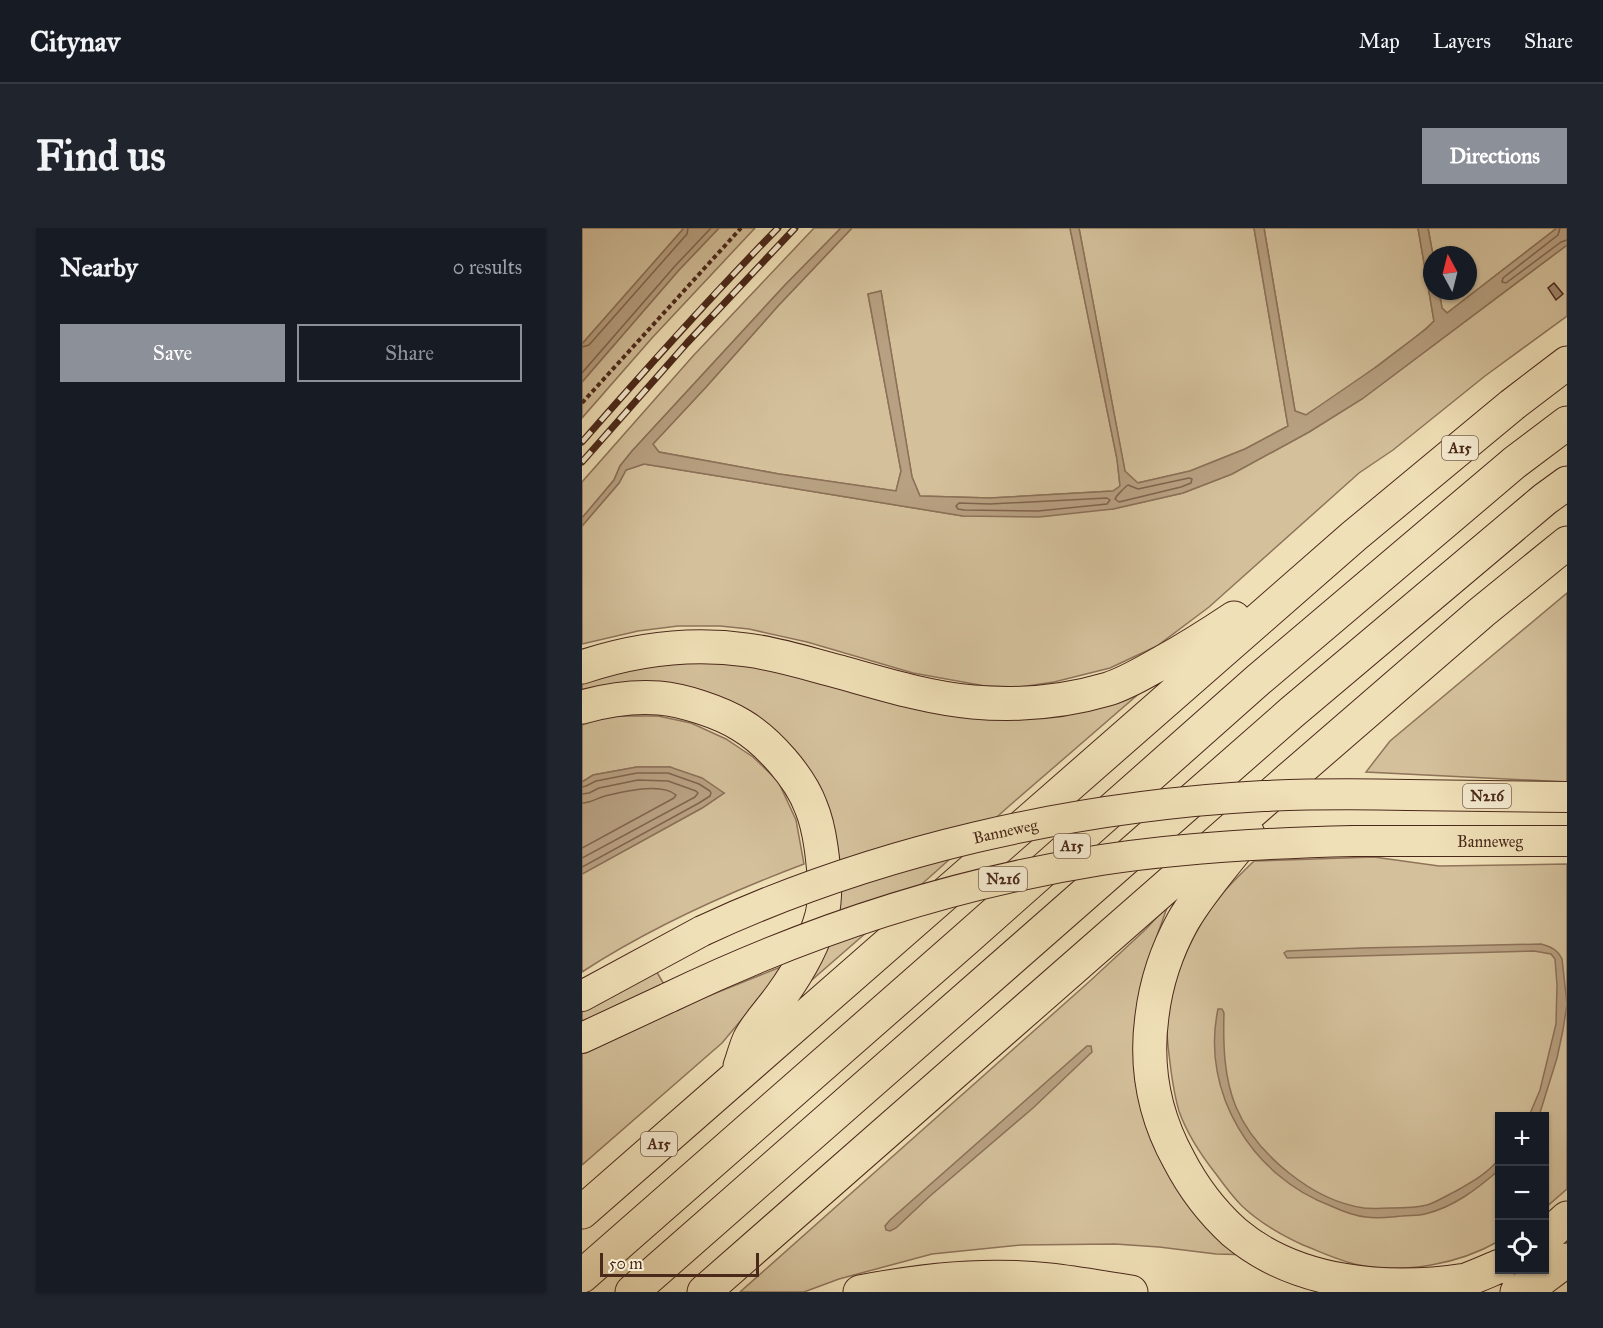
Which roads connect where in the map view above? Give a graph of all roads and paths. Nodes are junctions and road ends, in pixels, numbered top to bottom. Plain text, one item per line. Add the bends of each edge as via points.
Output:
1 (741, 228) edge
2 (1567, 363) edge
3 (582, 403) edge
4 (1567, 423) edge
5 (1567, 483) edge
6 (1354, 536) junction
7 (1567, 543) edge
8 (582, 667) edge
9 (582, 707) edge
10 (1289, 779) junction
11 (1567, 797) edge
12 (1567, 841) edge
13 (582, 996) edge
14 (582, 1038) edge
15 (736, 1076) junction
16 (582, 1212) edge
17 (1567, 1218) edge
18 (1549, 1234) edge
19 (1567, 1260) edge
20 (1495, 1268) edge
21 (582, 1276) edge
22 (632, 1292) edge
23 (704, 1292) edge
24 (860, 1292) edge
25 (1131, 1292) edge
26 (1517, 1292) edge

1 - 3 path
2 - 6 highway, A15
4 - 21 highway, A15 via 1514,463 1258,680
5 - 22 highway, A15 via 1291,712
6 - 8 highway, A15 via 1198,642 1139,676 1083,696 1046,702 972,702 749,650 717,647 650,650
6 - 15 highway, A15
7 - 10 highway
9 - 15 highway, A15 via 630,698 659,698 687,702 714,713 741,725 768,746 791,770 811,807 823,859 823,912 813,943 750,1040
10 - 20 highway via 1197,900 1167,956 1154,1001 1149,1055 1156,1104 1172,1148 1193,1185 1235,1232 1301,1271 1346,1286 1416,1289 1466,1280
10 - 23 highway
11 - 13 main road, Banneweg / N216, bridge via 1262,796 1091,815 996,833 890,861 732,917
12 - 14 main road, Banneweg / N216, bridge via 1265,843 1102,860 976,885 789,945
15 - 16 highway, A15
17 - 18 highway
19 - 26 highway
24 - 25 highway via 937,1280 1005,1278

